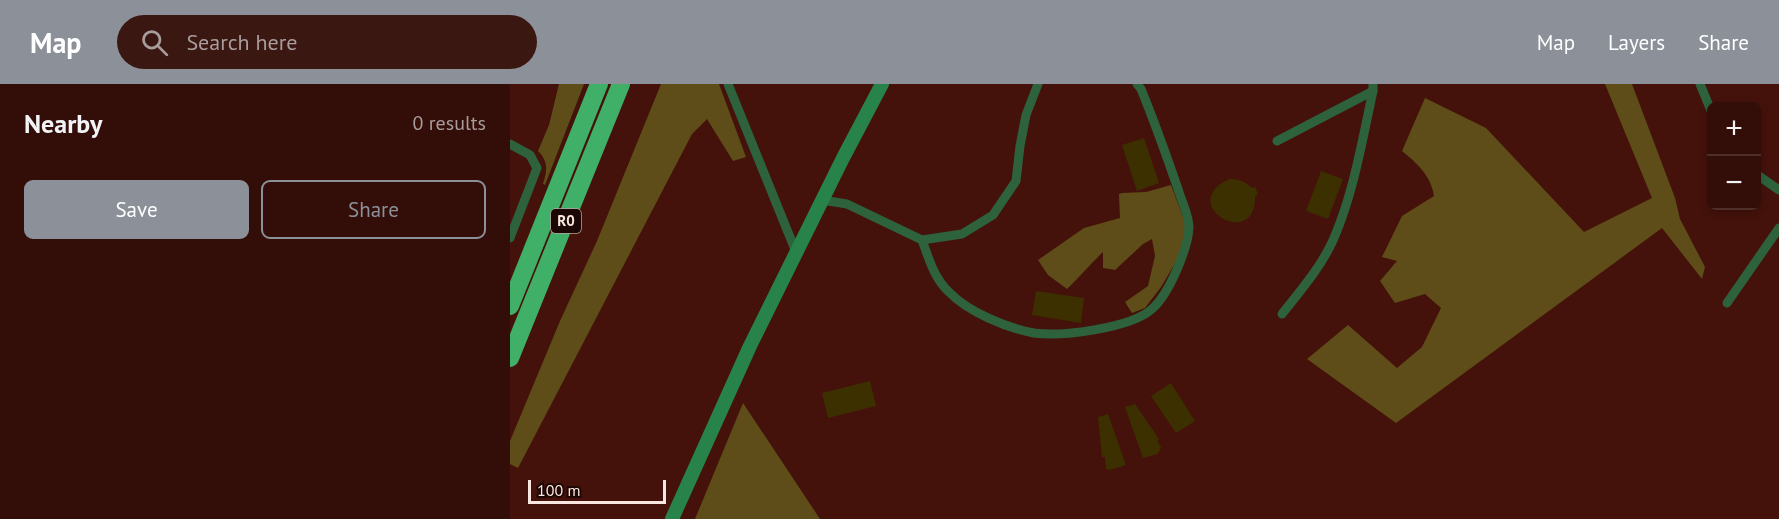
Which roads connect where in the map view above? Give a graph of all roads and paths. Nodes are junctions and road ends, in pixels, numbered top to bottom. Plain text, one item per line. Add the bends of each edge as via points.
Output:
1 (599, 84) edge
2 (621, 84) edge
3 (728, 84) edge
4 (882, 84) edge
5 (1038, 84) edge
6 (1137, 84) edge
7 (1700, 84) edge
8 (1373, 88) edge
9 (1707, 102) edge
10 (1277, 141) dead end
11 (510, 144) edge
12 (1761, 177) edge
13 (829, 186) junction
14 (1779, 190) edge
15 (822, 200) junction
16 (846, 204) junction
17 (1779, 228) edge
18 (510, 238) edge
19 (922, 240) junction
20 (796, 252) junction
21 (1727, 303) dead end
22 (510, 306) edge
23 (1282, 314) dead end
24 (510, 358) edge
25 (672, 519) edge

1 - 22 highway, R0
2 - 24 highway, R0
3 - 20 street
4 - 13 main road
5 - 19 street via 1026,115 1016,181 993,215 962,234
6 - 19 street via 1160,136 1189,224 1186,249 1172,280 1152,309 1120,325 1079,332 1035,333 982,317 949,292 933,271
7 - 9 street
8 - 10 street
8 - 23 street via 1352,187 1333,239
11 - 18 street via 530,155 537,168
12 - 14 street
13 - 15 main road
13 - 16 street
15 - 16 street
15 - 20 main road
16 - 19 street
17 - 21 street
20 - 25 main road

